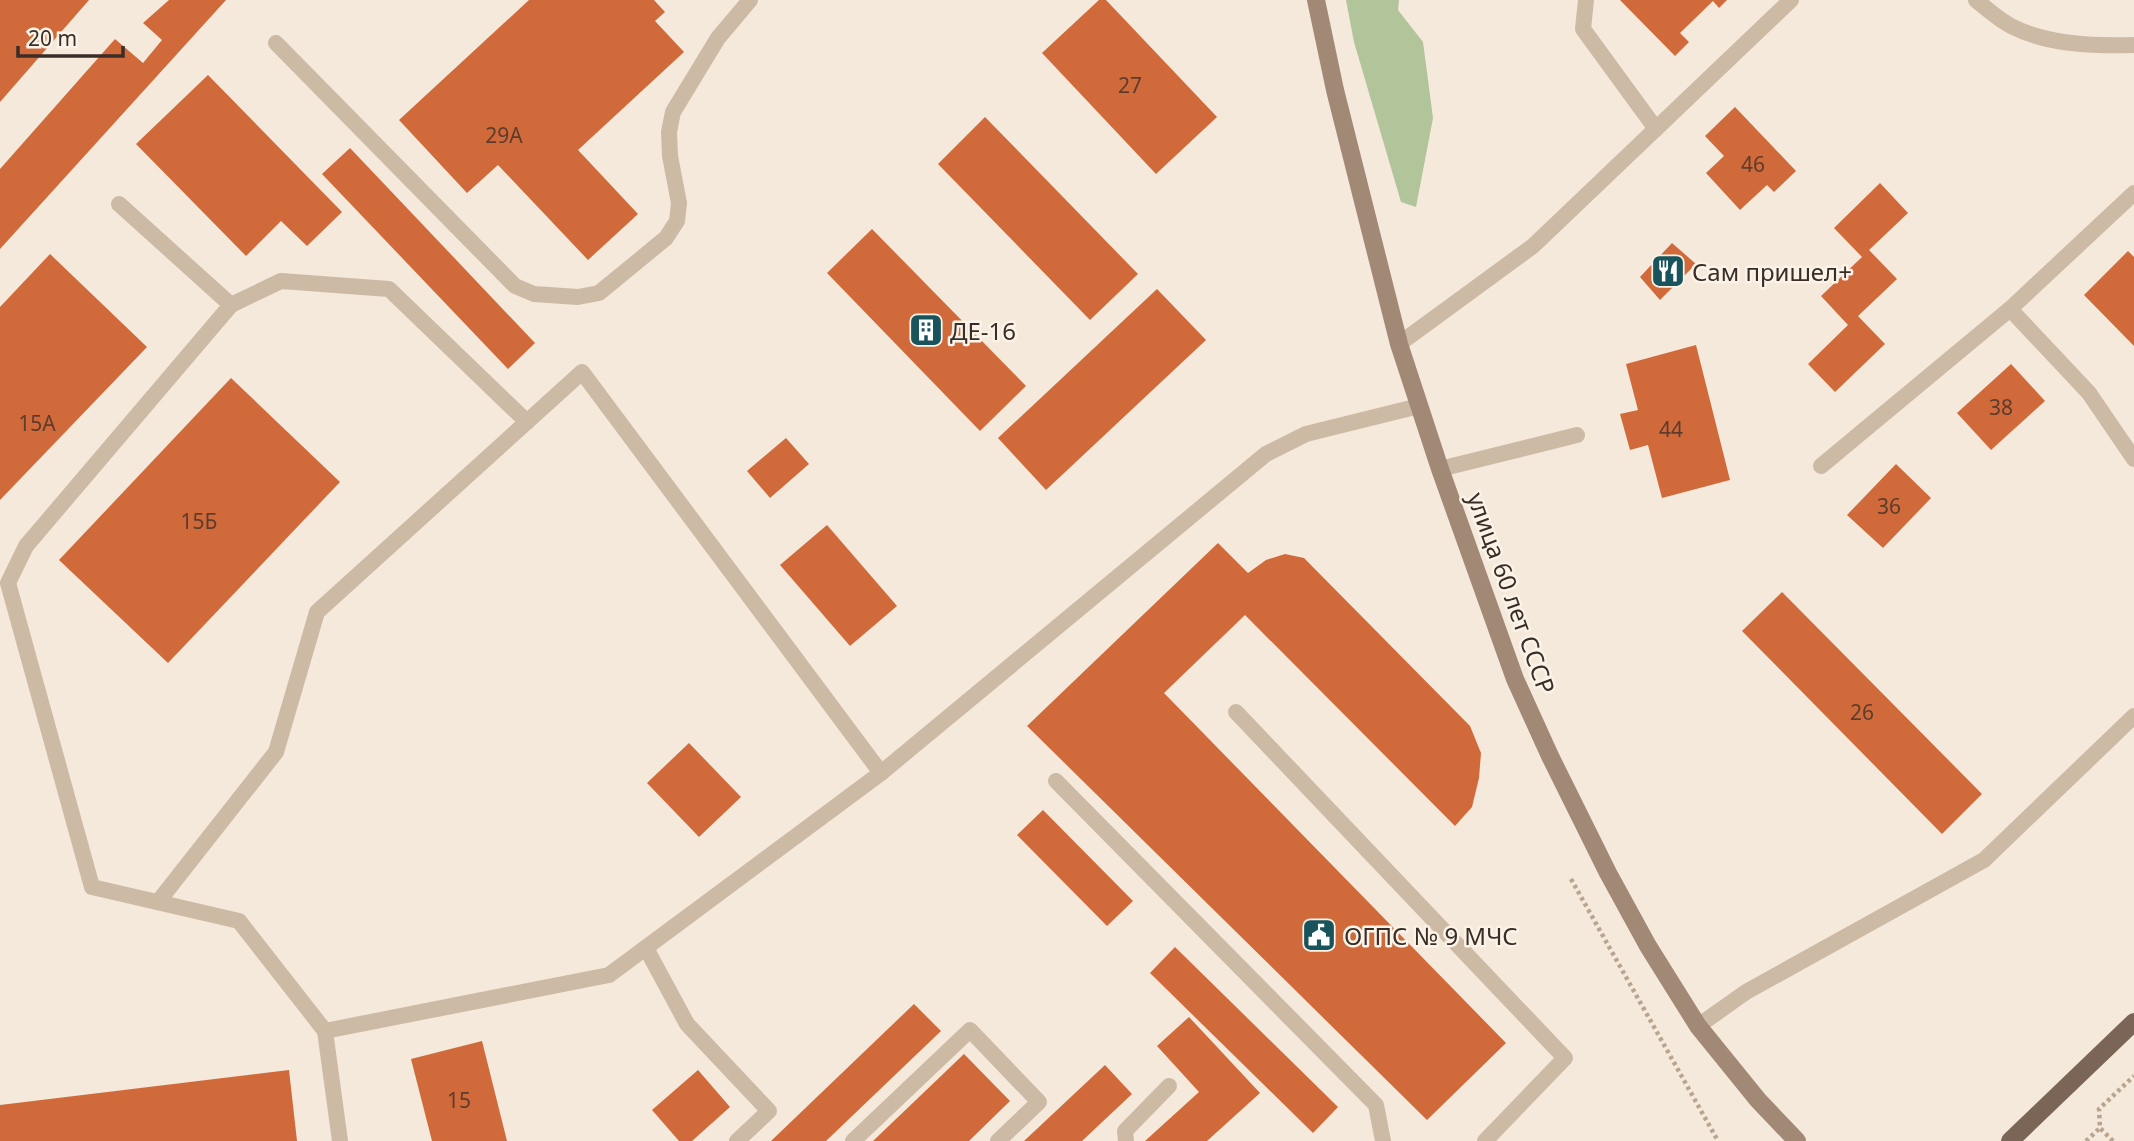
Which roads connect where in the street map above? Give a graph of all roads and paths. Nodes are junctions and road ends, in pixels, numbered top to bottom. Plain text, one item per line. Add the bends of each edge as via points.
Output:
1 (750, 0) edge
2 (1316, 0) edge
3 (1586, 0) edge
4 (1791, 0) edge
5 (1976, 0) edge
6 (276, 43) dead end
7 (2134, 46) edge
8 (1656, 129) junction
9 (2134, 193) edge
10 (119, 204) dead end
11 (231, 305) junction
12 (2010, 309) junction
13 (1399, 344) junction
14 (1419, 406) junction
15 (527, 422) junction
16 (1577, 435) dead end
17 (2134, 459) edge
18 (1821, 466) dead end
19 (1440, 469) junction
20 (1236, 712) dead end
21 (2134, 716) edge
22 (881, 773) junction
23 (1056, 780) dead end
24 (1571, 879) dead end
25 (158, 902) junction
26 (646, 948) junction
27 (2134, 1021) edge
28 (1698, 1026) junction
29 (325, 1031) junction
30 (2134, 1076) edge
31 (1169, 1086) dead end
32 (2101, 1128) junction
33 (340, 1141) edge
34 (737, 1141) edge
35 (853, 1141) edge
36 (998, 1141) edge
37 (1126, 1141) edge
38 (1383, 1141) edge
39 (1485, 1141) edge
40 (1718, 1141) edge
41 (1797, 1141) edge
42 (2010, 1141) edge
43 (2086, 1141) edge
44 (2113, 1141) edge

1 - 6 lane via 718,37 673,112 668,132 677,221 666,238 599,293 578,297 534,294 515,286
2 - 13 main road, улица 60 лет СССР
3 - 8 lane via 1583,29
4 - 8 lane
5 - 7 lane via 2013,27 2054,40
8 - 13 lane via 1533,246
9 - 12 lane
10 - 11 lane
11 - 15 lane via 281,281 389,289
11 - 25 lane via 26,545 8,583 92,887
12 - 17 lane via 2089,393
12 - 18 lane
13 - 14 main road, улица 60 лет СССР
14 - 19 main road, улица 60 лет СССР
14 - 22 lane via 1306,433 1266,454
15 - 22 lane via 582,372
15 - 25 lane via 317,612 276,752
16 - 19 lane
19 - 28 main road, улица 60 лет СССР via 1515,679 1550,756 1648,946
20 - 39 lane via 1565,1058
21 - 28 lane via 1983,860 1746,992
22 - 26 lane
23 - 38 lane via 1376,1105
24 - 40 path
25 - 29 lane via 239,921
26 - 29 lane via 609,975
26 - 34 lane via 687,1024 769,1111
27 - 42 main road
28 - 41 main road, улица 60 лет СССР
29 - 33 lane
30 - 32 path via 2099,1110
31 - 37 lane via 1125,1131
32 - 43 path
32 - 44 path
35 - 36 lane via 970,1030 1039,1102

